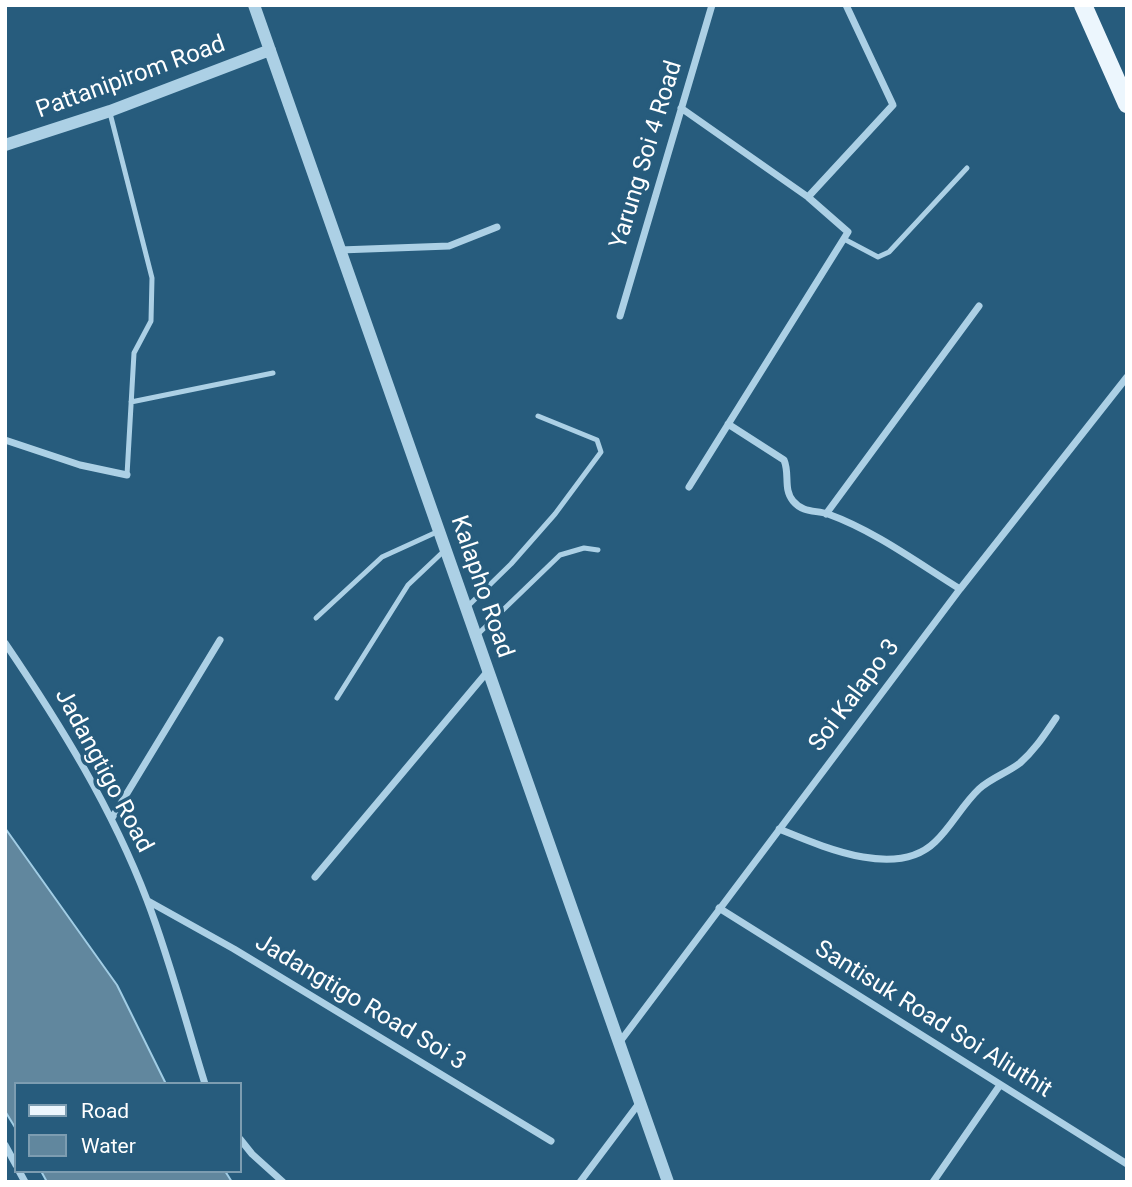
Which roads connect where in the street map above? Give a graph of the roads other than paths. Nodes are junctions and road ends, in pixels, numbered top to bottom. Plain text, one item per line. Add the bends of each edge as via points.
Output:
1 (254, 5) edge
2 (712, 5) edge
3 (846, 5) edge
4 (1083, 5) edge
5 (270, 50) junction
6 (1127, 104) edge
7 (681, 108) junction
8 (110, 111) junction
9 (5, 145) edge
10 (967, 168) dead end
11 (808, 197) junction
12 (497, 228) dead end
13 (844, 239) junction
14 (340, 250) junction
15 (979, 306) dead end
16 (620, 316) dead end
17 (272, 373) dead end
18 (1127, 377) edge
19 (131, 402) junction
20 (538, 416) dead end
21 (728, 424) junction
22 (5, 440) edge
23 (127, 475) joint
24 (689, 487) dead end
25 (826, 514) junction
26 (439, 531) junction
27 (445, 550) junction
28 (598, 550) dead end
29 (960, 589) junction
30 (466, 608) junction
31 (316, 618) dead end
32 (476, 636) junction
33 (220, 640) dead end
34 (5, 643) edge
35 (488, 671) junction
36 (337, 698) dead end
37 (1056, 718) dead end
38 (112, 818) junction
39 (779, 829) junction
40 (315, 877) dead end
41 (148, 901) junction
42 (719, 908) junction
43 (619, 1043) junction
44 (204, 1082) edge
45 (1000, 1085) junction
46 (640, 1102) junction
47 (551, 1141) dead end
48 (242, 1142) edge
49 (5, 1145) edge
50 (14, 1161) edge
51 (1127, 1164) edge
52 (283, 1182) edge
53 (580, 1182) edge
54 (668, 1182) edge
55 (933, 1182) edge

1 - 5 street, Kalapho Road
2 - 7 street, Yarung Soi 4 Road
3 - 11 street via 893,105
4 - 6 main road
5 - 8 street, Pattanipirom Road
5 - 14 street, Kalapho Road
7 - 11 street
7 - 16 street, Yarung Soi 4 Road
8 - 9 street, Pattanipirom Road
8 - 19 lane via 152,278 151,321 134,353
10 - 13 lane via 889,252 878,257
11 - 13 street via 848,232
12 - 14 street via 449,246
13 - 21 street
14 - 26 street, Kalapho Road
15 - 25 street
17 - 19 lane
18 - 29 street, Soi Kalapo 3
19 - 23 lane
20 - 30 lane via 597,440 601,452 555,514
21 - 24 street
21 - 25 street via 784,460 793,501 805,511
22 - 23 street
25 - 29 street via 881,540
26 - 27 street, Kalapho Road
26 - 31 lane via 382,558
27 - 30 street, Kalapho Road
27 - 36 lane via 408,585
28 - 32 lane via 584,548 559,555
29 - 39 street, Soi Kalapo 3
30 - 32 street, Kalapho Road
32 - 35 street, Kalapho Road
33 - 38 street
34 - 38 street, Jadangtigo Road via 38,690
35 - 40 street
35 - 43 street, Kalapho Road
37 - 39 street via 1035,748 968,799 923,851 898,858 866,858
38 - 41 street, Jadangtigo Road
39 - 42 street, Soi Kalapo 3
41 - 44 street, Jadangtigo Road
41 - 47 street, Jadangtigo Road Soi 3
42 - 43 street, Soi Kalapo 3
42 - 45 street, Santisuk Road Soi Aliuthit
43 - 46 street, Kalapho Road
45 - 51 street, Santisuk Road Soi Aliuthit
45 - 55 street
46 - 53 street
46 - 54 street, Kalapho Road
48 - 52 street
49 - 50 street

